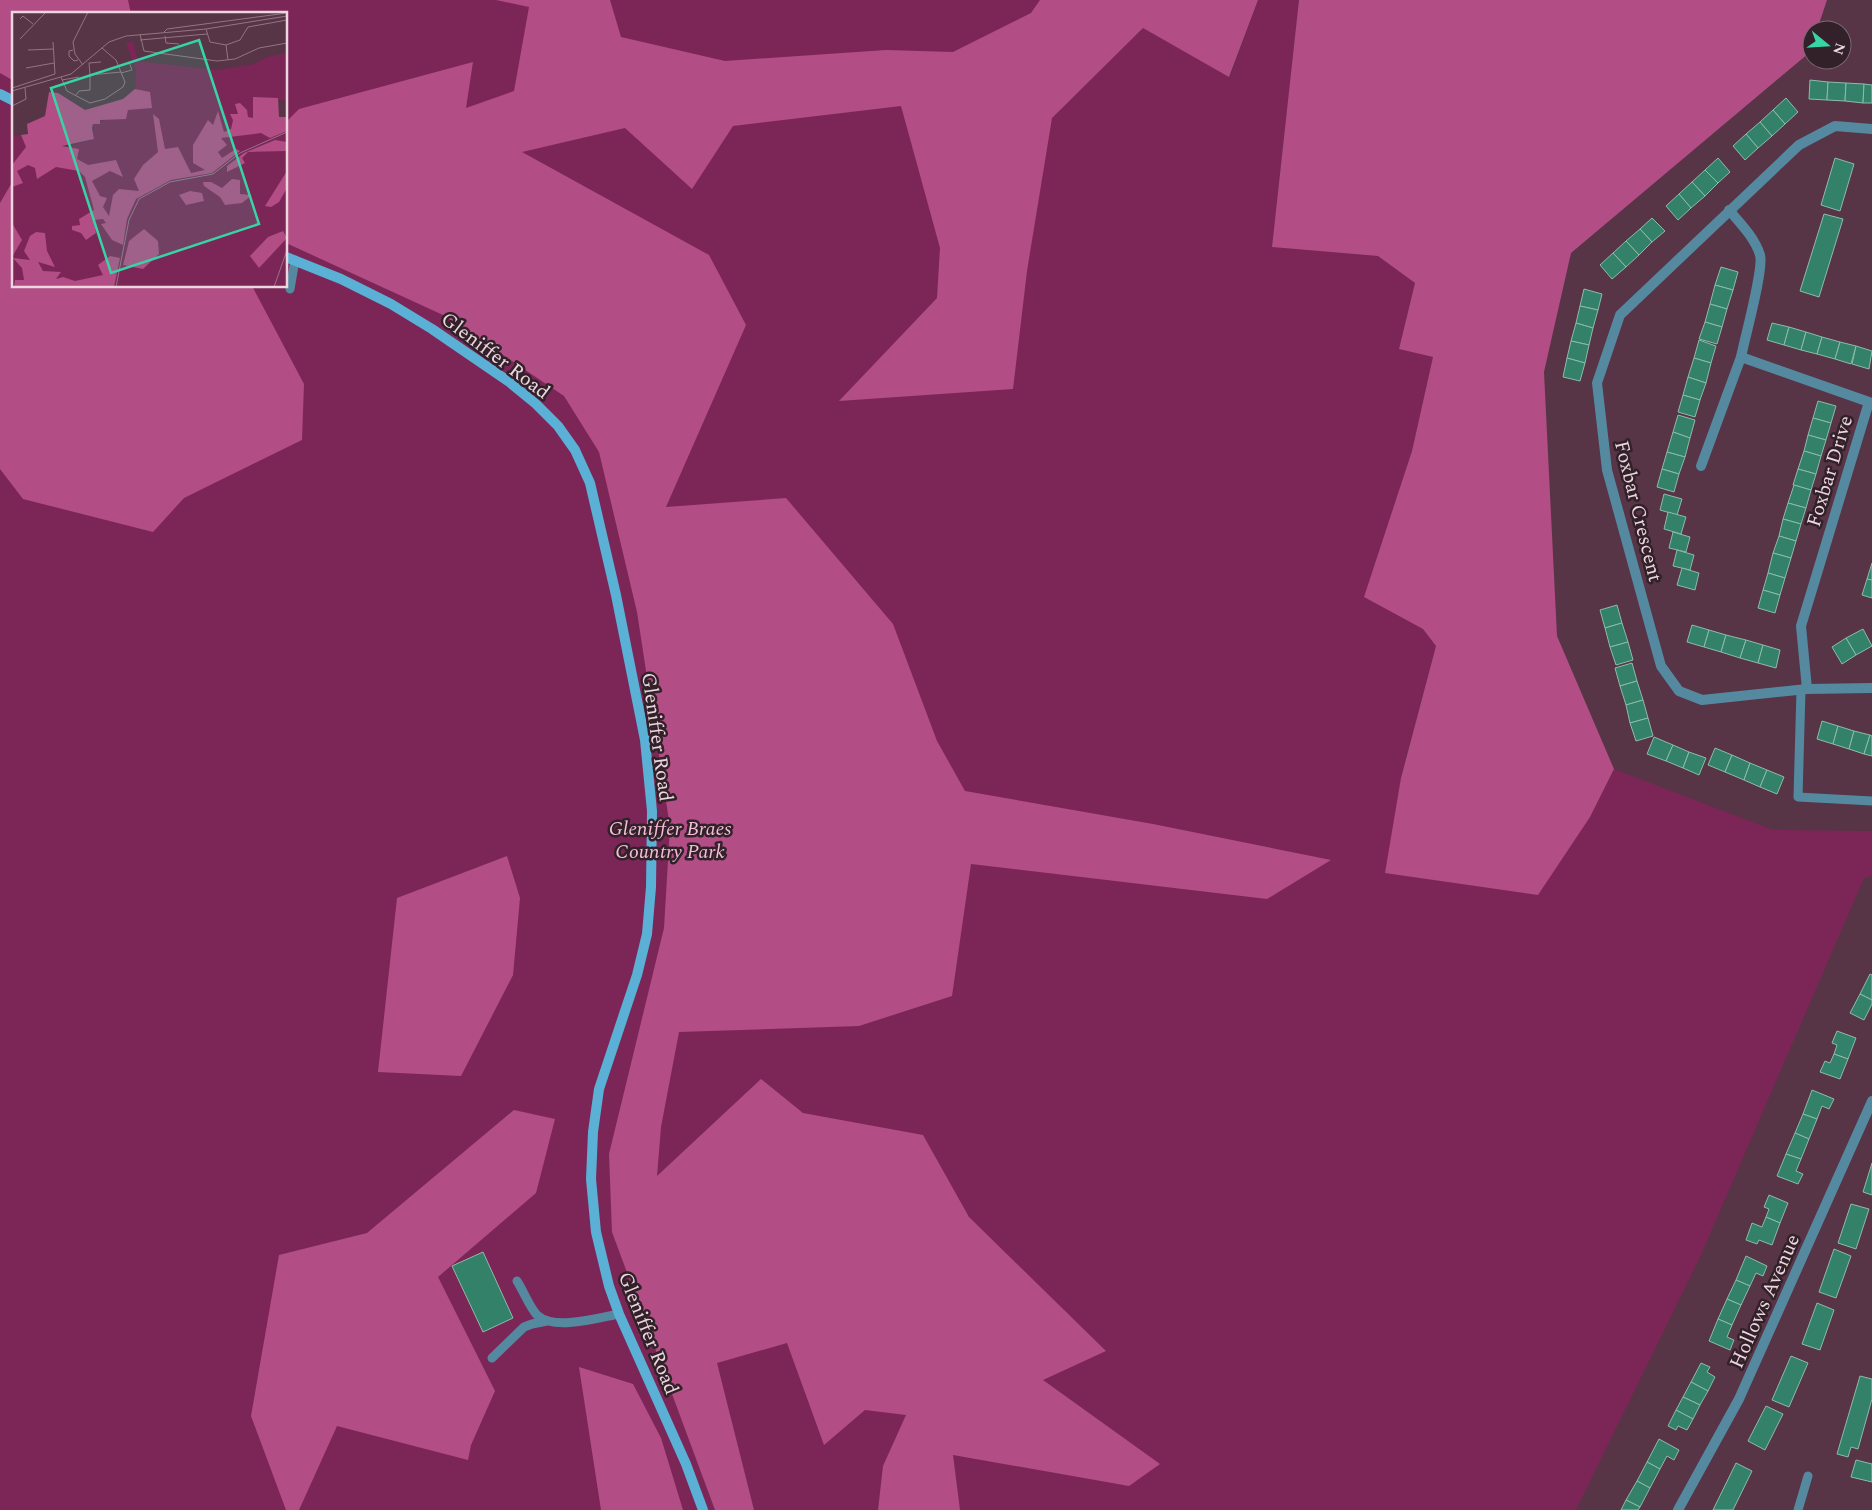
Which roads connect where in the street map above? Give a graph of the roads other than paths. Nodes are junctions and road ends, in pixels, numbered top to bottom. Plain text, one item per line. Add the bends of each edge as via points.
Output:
1 (0, 94) edge
2 (12, 100) edge
3 (1872, 128) edge
4 (1729, 210) junction
5 (291, 259) edge
6 (290, 289) dead end
7 (1741, 356) junction
8 (1870, 402) edge
9 (1701, 466) dead end
10 (1872, 688) edge
11 (1804, 690) junction
12 (1872, 801) edge
13 (1872, 1101) edge
14 (518, 1281) dead end
15 (619, 1314) junction
16 (546, 1321) junction
17 (492, 1358) dead end
18 (1808, 1476) dead end
19 (703, 1510) edge
20 (1678, 1510) edge
21 (1798, 1510) edge

1 - 2 main road
3 - 4 street, Foxbar Crescent via 1835,126 1799,145
4 - 7 street via 1748,232 1760,255
4 - 11 street, Foxbar Crescent via 1620,315 1597,383 1607,470 1661,666 1679,691 1702,700
5 - 6 lane
5 - 15 main road, Gleniffer Road via 391,304 508,381 558,426 575,450 590,483 645,740 652,811 647,934 637,975 599,1089 593,1132 591,1179 596,1232
7 - 8 street, Foxbar Drive
7 - 9 street
8 - 11 street, Foxbar Drive via 1801,626
10 - 11 street, Foxbar Crescent
11 - 12 lane via 1798,797
13 - 20 street, Hollows Avenue via 1739,1399
14 - 16 lane via 536,1314
15 - 16 lane via 557,1324
15 - 19 main road, Gleniffer Road
16 - 17 lane via 524,1327
18 - 21 lane

